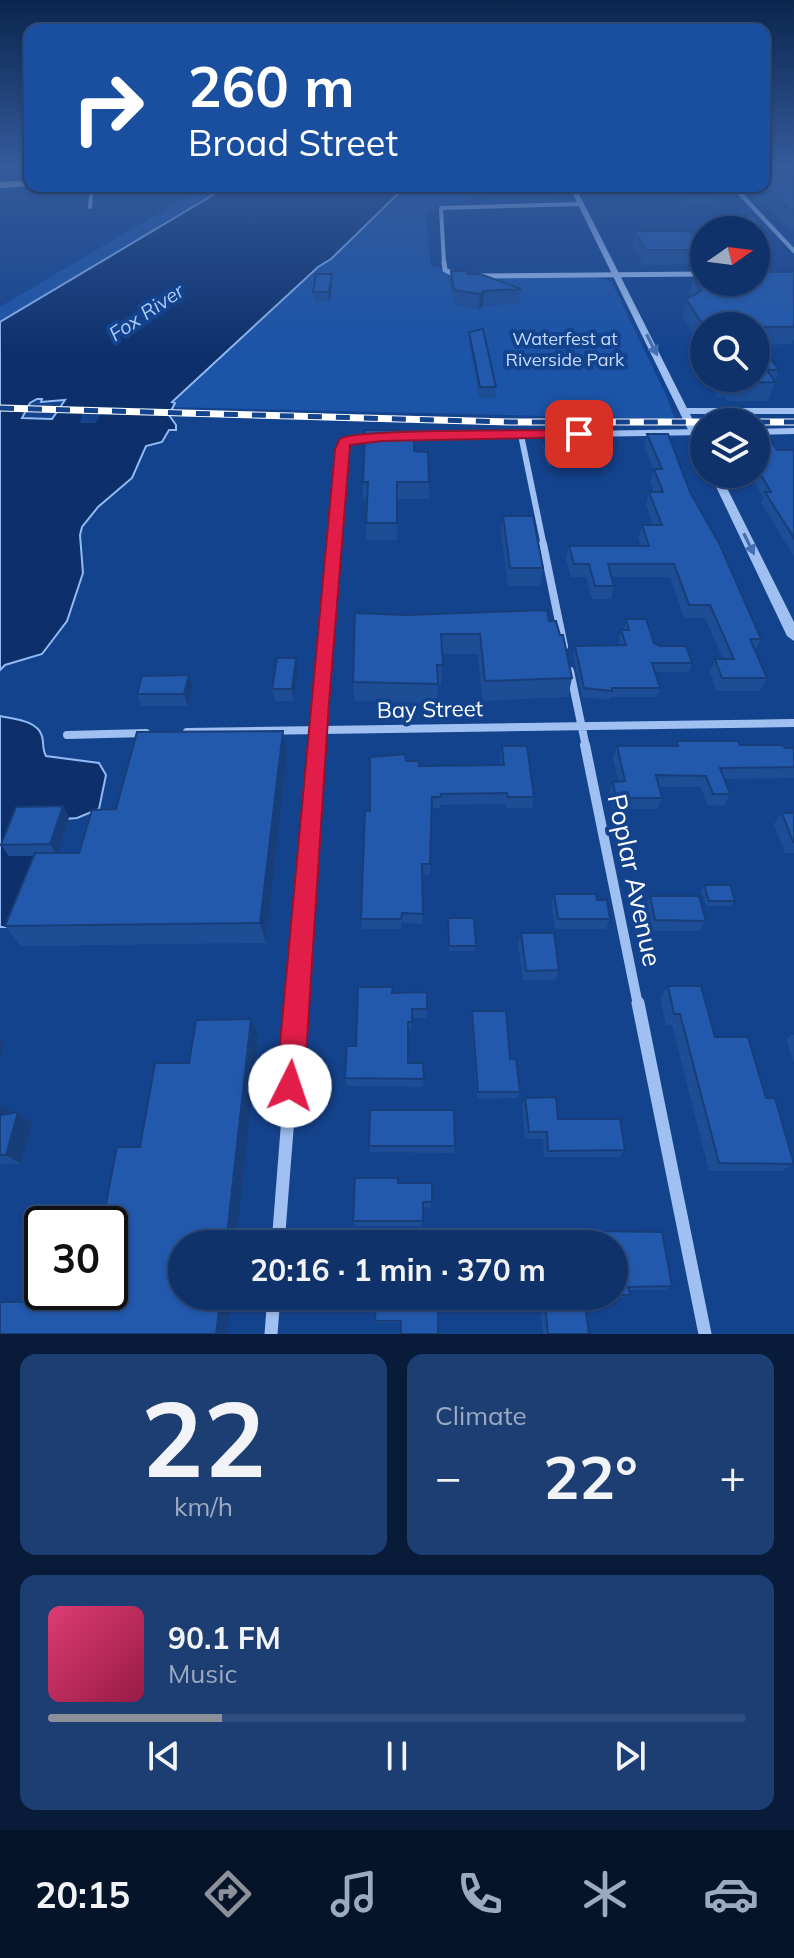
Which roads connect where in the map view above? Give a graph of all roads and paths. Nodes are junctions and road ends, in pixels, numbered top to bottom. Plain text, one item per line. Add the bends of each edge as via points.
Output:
1 (441, 229) edge
2 (594, 229) edge
3 (773, 229) edge
4 (794, 252) edge
5 (690, 274) edge
6 (617, 275) junction
7 (460, 276) edge
8 (473, 276) edge
9 (685, 411) junction
10 (794, 411) edge
11 (690, 418) edge
12 (794, 431) edge
13 (690, 432) edge
14 (770, 432) edge
15 (521, 435) junction
16 (722, 488) edge
17 (794, 636) edge
18 (565, 651) edge
19 (569, 666) edge
20 (794, 723) edge
21 (581, 725) junction
22 (317, 729) junction
23 (176, 732) edge
24 (161, 733) edge
25 (67, 735) dead end
26 (279, 1230) edge
27 (273, 1310) edge
28 (271, 1334) edge
29 (705, 1334) edge

1 - 7 street via 445,270
2 - 6 street
3 - 4 street
5 - 6 street
6 - 8 street
6 -> 9 street
9 - 10 street
9 - 11 street
12 - 14 street
13 - 15 street
15 - 18 street
15 - 22 street via 345,441
16 -> 17 street
19 - 21 street, Poplar Avenue
20 - 21 street, Bay Street
21 - 22 street, Bay Street
21 - 29 street, Poplar Avenue
22 - 23 street, Bay Street
22 - 26 street
24 - 25 street
27 - 28 street

